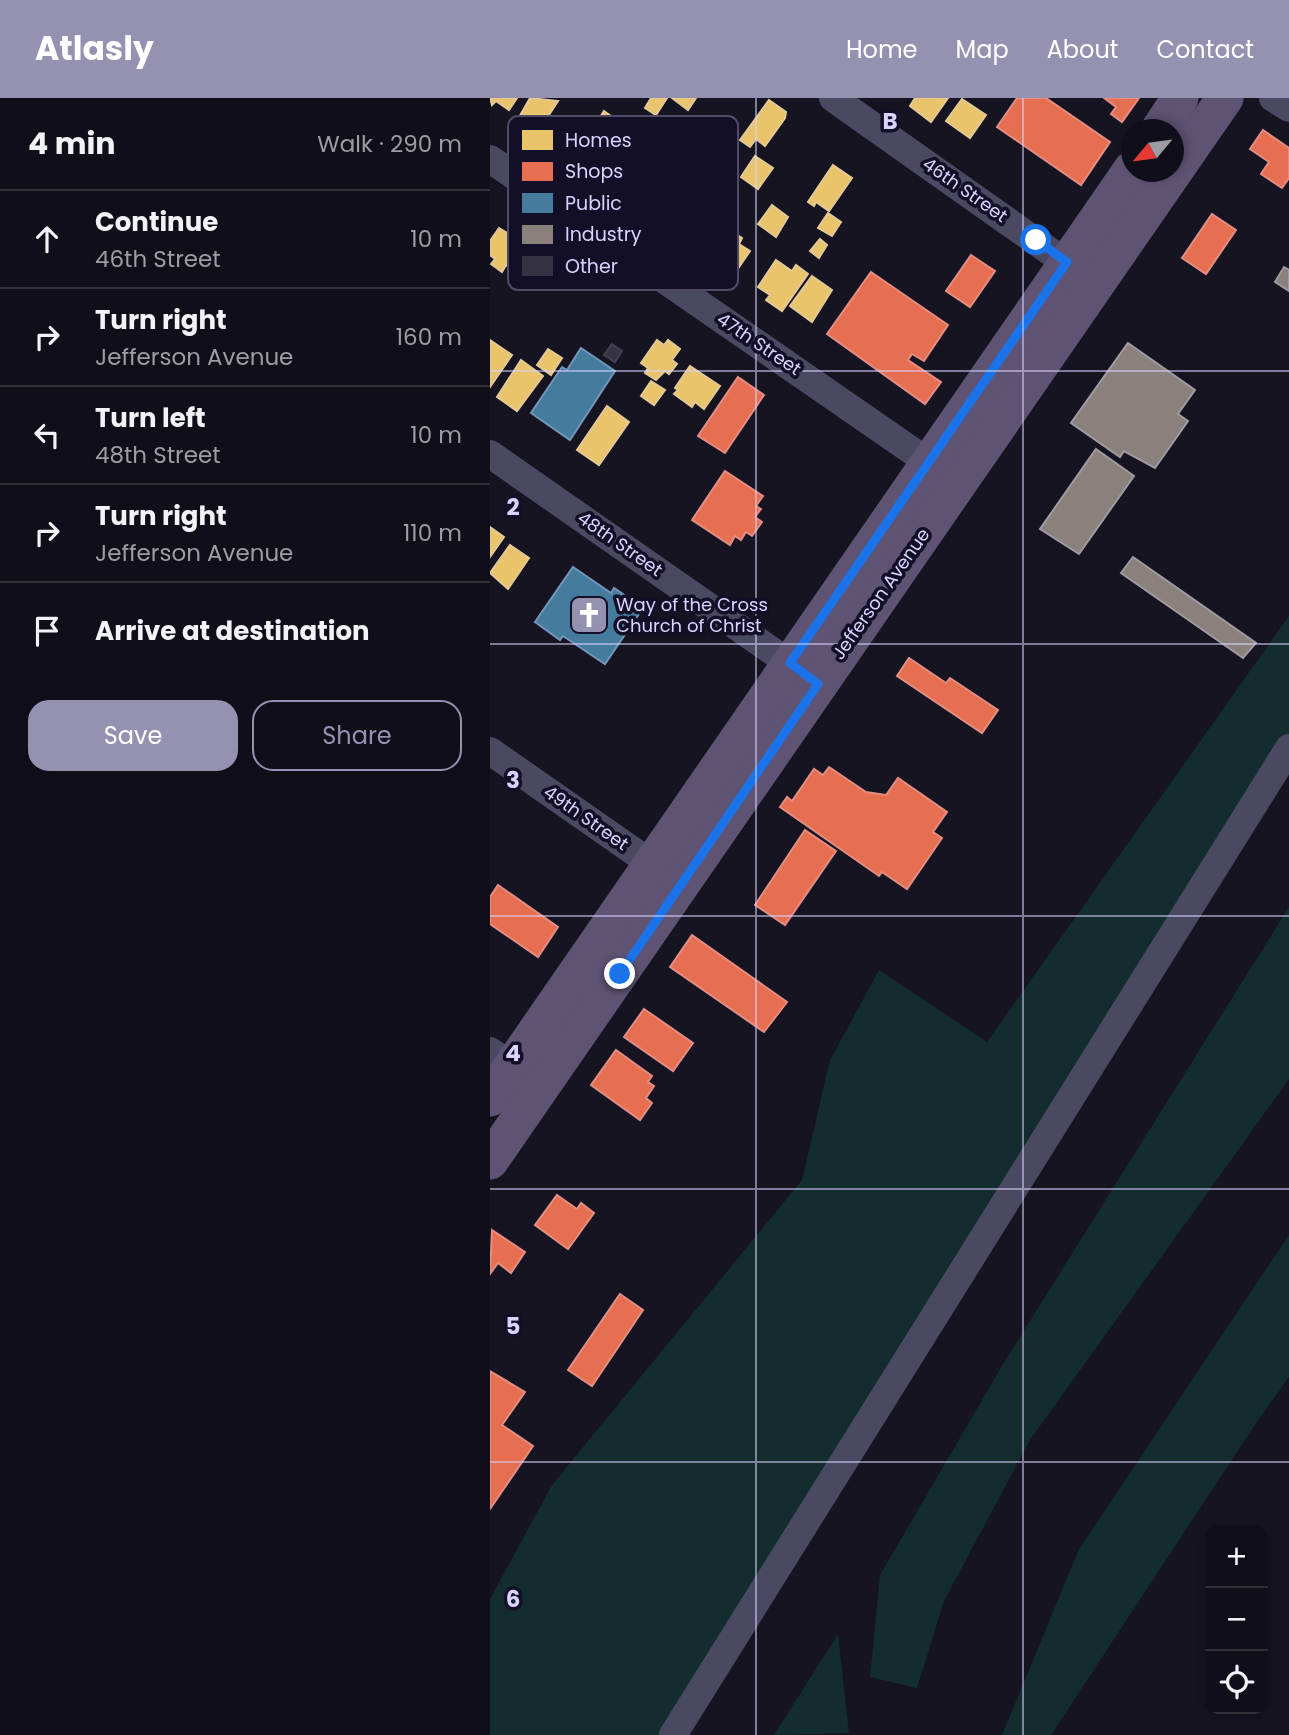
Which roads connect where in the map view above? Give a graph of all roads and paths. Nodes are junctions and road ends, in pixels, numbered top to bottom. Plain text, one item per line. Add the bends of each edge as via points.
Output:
1 (833, 98) edge
2 (1181, 98) edge
3 (1225, 98) edge
4 (1273, 98) edge
5 (1289, 108) edge
6 (1167, 119) edge
7 (490, 159) edge
8 (508, 171) edge
9 (1123, 182) edge
10 (1067, 262) junction
11 (1096, 284) junction
12 (680, 290) edge
13 (490, 454) edge
14 (929, 462) junction
15 (958, 484) junction
16 (804, 674) junction
17 (1289, 748) edge
18 (490, 751) edge
19 (667, 874) junction
20 (501, 1059) edge
21 (541, 1086) junction
22 (490, 1098) edge
23 (490, 1161) edge
24 (673, 1735) edge

1 - 10 street, 46th Street
2 - 6 main road
3 - 11 main road, Jefferson Avenue
4 - 5 street
7 - 8 street, 47th Street
9 - 10 main road, Jefferson Avenue
10 - 11 street, 46th Street
10 - 14 main road, Jefferson Avenue
11 - 15 main road, Jefferson Avenue
12 - 14 street, 47th Street
13 - 16 street, 48th Street
14 - 15 street, 47th Street
14 - 16 main road, Jefferson Avenue
15 - 16 main road, Jefferson Avenue
16 - 19 main road, Jefferson Avenue
17 - 24 street
18 - 19 street, 49th Street
19 - 20 main road, Jefferson Avenue
19 - 21 main road, Jefferson Avenue
20 - 21 street
20 - 22 main road, Jefferson Avenue
21 - 23 main road, Jefferson Avenue

